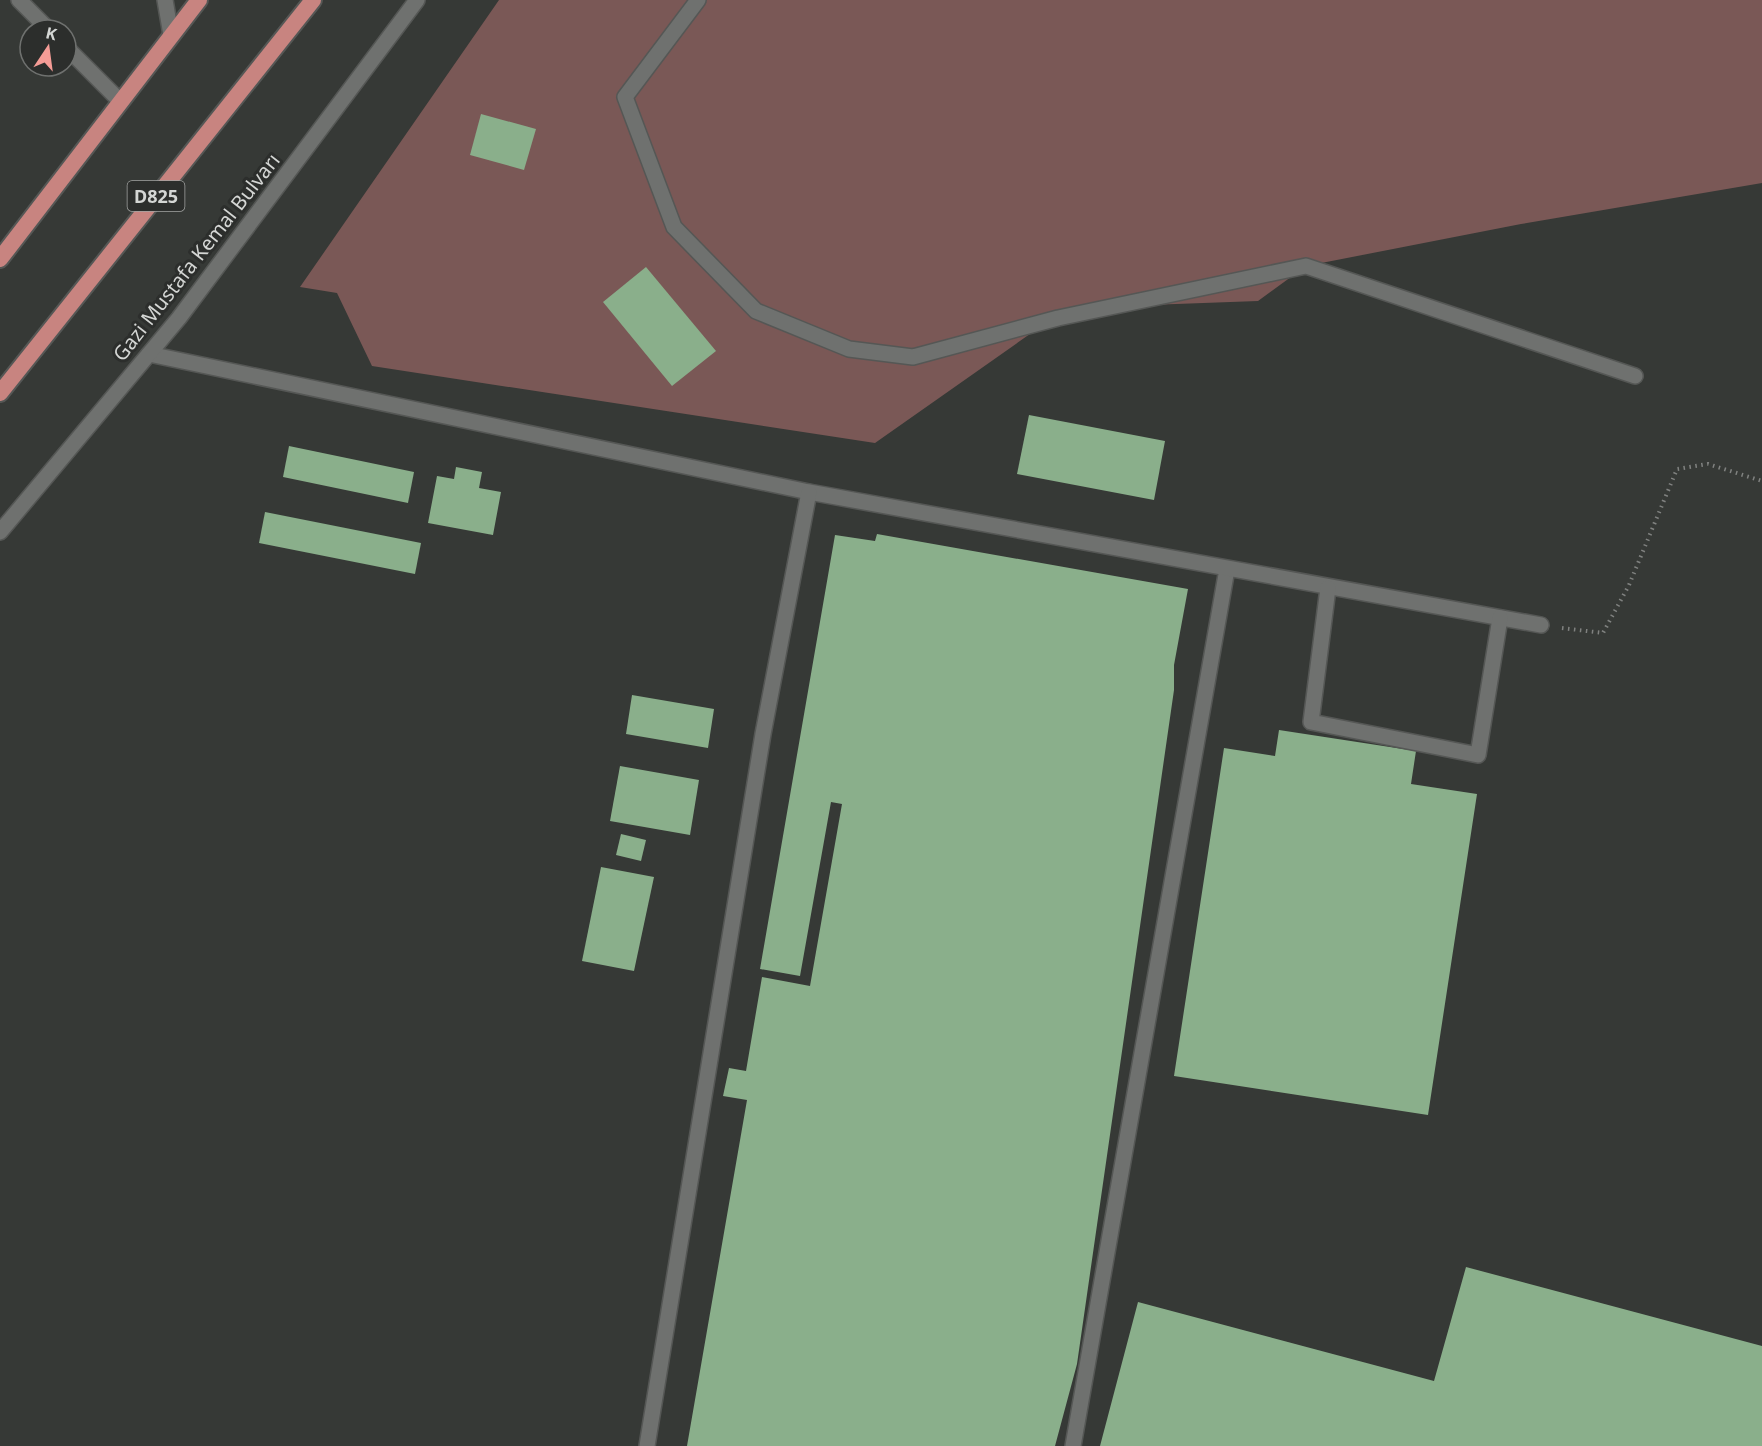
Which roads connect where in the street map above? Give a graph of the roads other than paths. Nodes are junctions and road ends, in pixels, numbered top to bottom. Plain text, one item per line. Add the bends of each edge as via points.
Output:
1 (19, 0) edge
2 (165, 0) edge
3 (199, 0) edge
4 (313, 0) edge
5 (417, 0) edge
6 (698, 0) edge
7 (37, 18) edge
8 (171, 35) junction
9 (78, 59) edge
10 (120, 101) junction
11 (0, 259) edge
12 (149, 354) junction
13 (1635, 376) dead end
14 (0, 393) edge
15 (809, 492) junction
16 (0, 532) edge
17 (1227, 569) junction
18 (1328, 588) junction
19 (1500, 618) junction
20 (1540, 626) road end
21 (648, 1446) edge
22 (1074, 1446) edge

1 - 7 street
2 - 8 street
3 - 8 highway
4 - 14 highway, D825
5 - 12 street, Gazi Mustafa Kemal Bulvarı
6 - 13 street via 625,97 674,227 756,311 849,349 914,357 1058,318 1306,266
8 - 10 highway
9 - 10 street
10 - 11 highway
12 - 15 street
12 - 16 street, Gazi Mustafa Kemal Bulvarı
15 - 17 street
15 - 21 street via 763,734
17 - 18 street
17 - 22 street
18 - 19 street
18 - 19 street via 1311,722 1478,755
19 - 20 street

